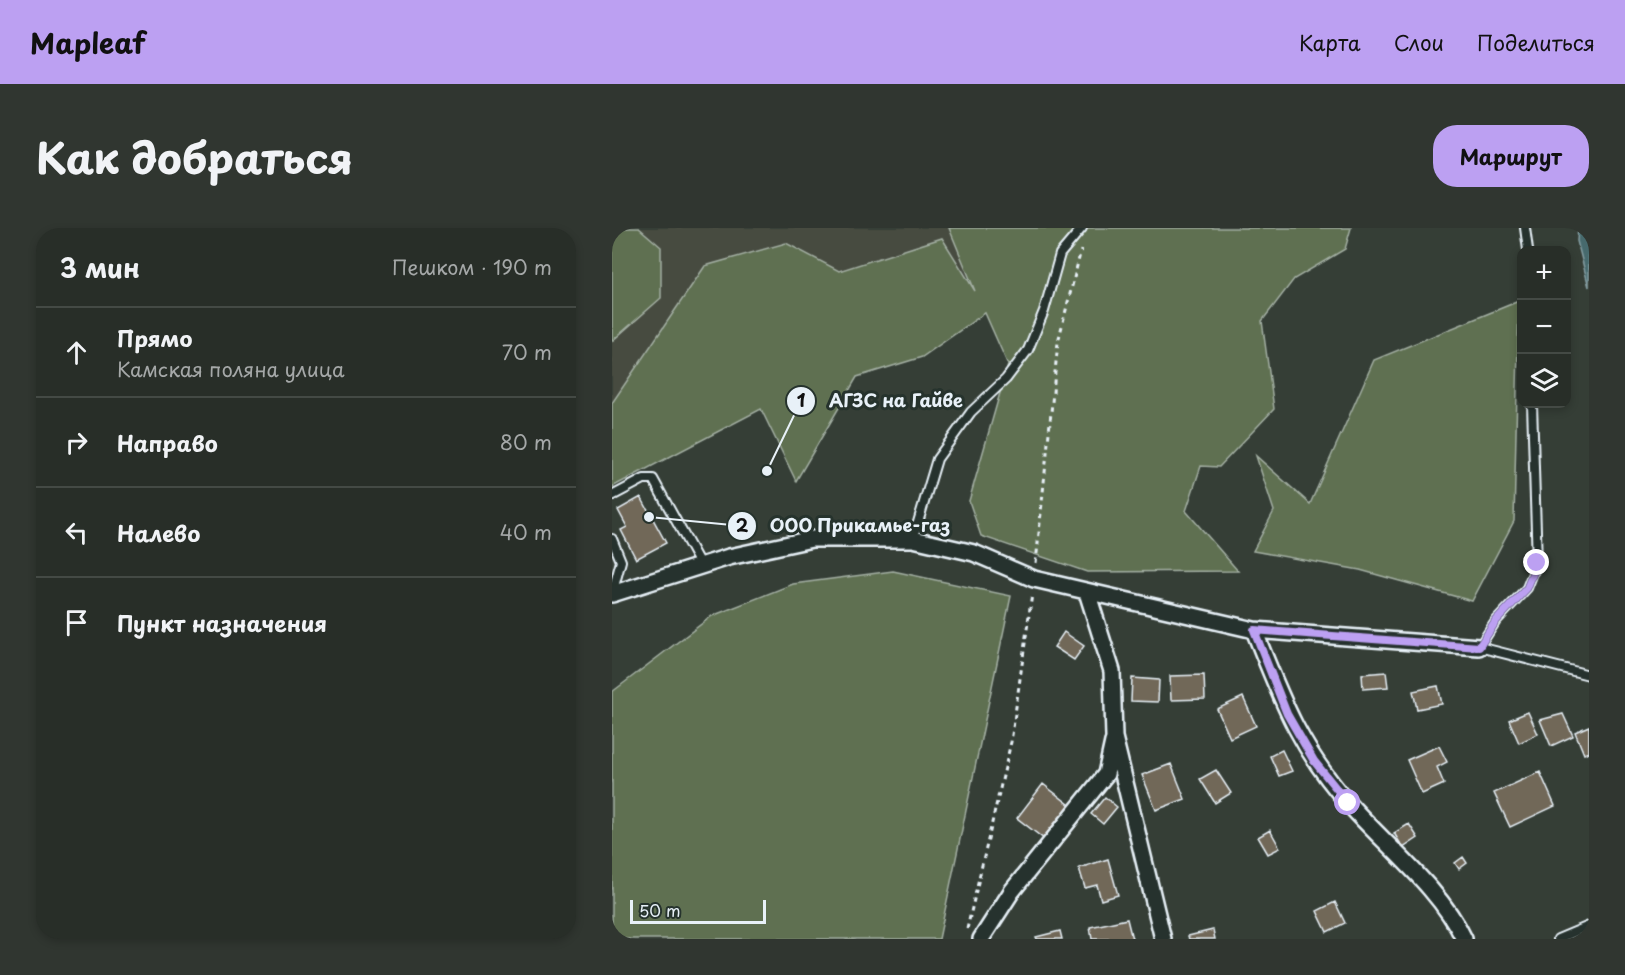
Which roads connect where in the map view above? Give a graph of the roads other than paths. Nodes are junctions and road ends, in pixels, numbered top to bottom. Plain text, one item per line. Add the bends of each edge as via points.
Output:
1 (1082, 228) edge
2 (1525, 228) edge
3 (1527, 246) edge
4 (1532, 408) edge
5 (612, 496) edge
6 (612, 539) edge
7 (913, 539) junction
8 (701, 566) junction
9 (1087, 592) junction
10 (612, 594) edge
11 (1254, 630) junction
12 (1479, 647) junction
13 (1589, 675) edge
14 (1114, 737) junction
15 (1589, 926) edge
16 (981, 939) edge
17 (1163, 939) edge
18 (1464, 939) edge
19 (1558, 939) edge

1 - 7 lane via 1060,254 1028,350 1006,379 971,412 936,459
2 - 3 lane
4 - 12 lane via 1537,563 1527,588 1496,621
5 - 8 lane via 644,479 653,479
6 - 10 lane via 621,561
7 - 8 street via 812,539
7 - 9 street via 974,553 1034,579
8 - 10 street
9 - 11 street
9 - 14 street via 1112,671
11 - 12 street
11 - 18 street via 1287,714 1314,761 1434,895
12 - 13 lane
14 - 16 street via 1106,774 1012,891
14 - 17 street
15 - 19 lane

